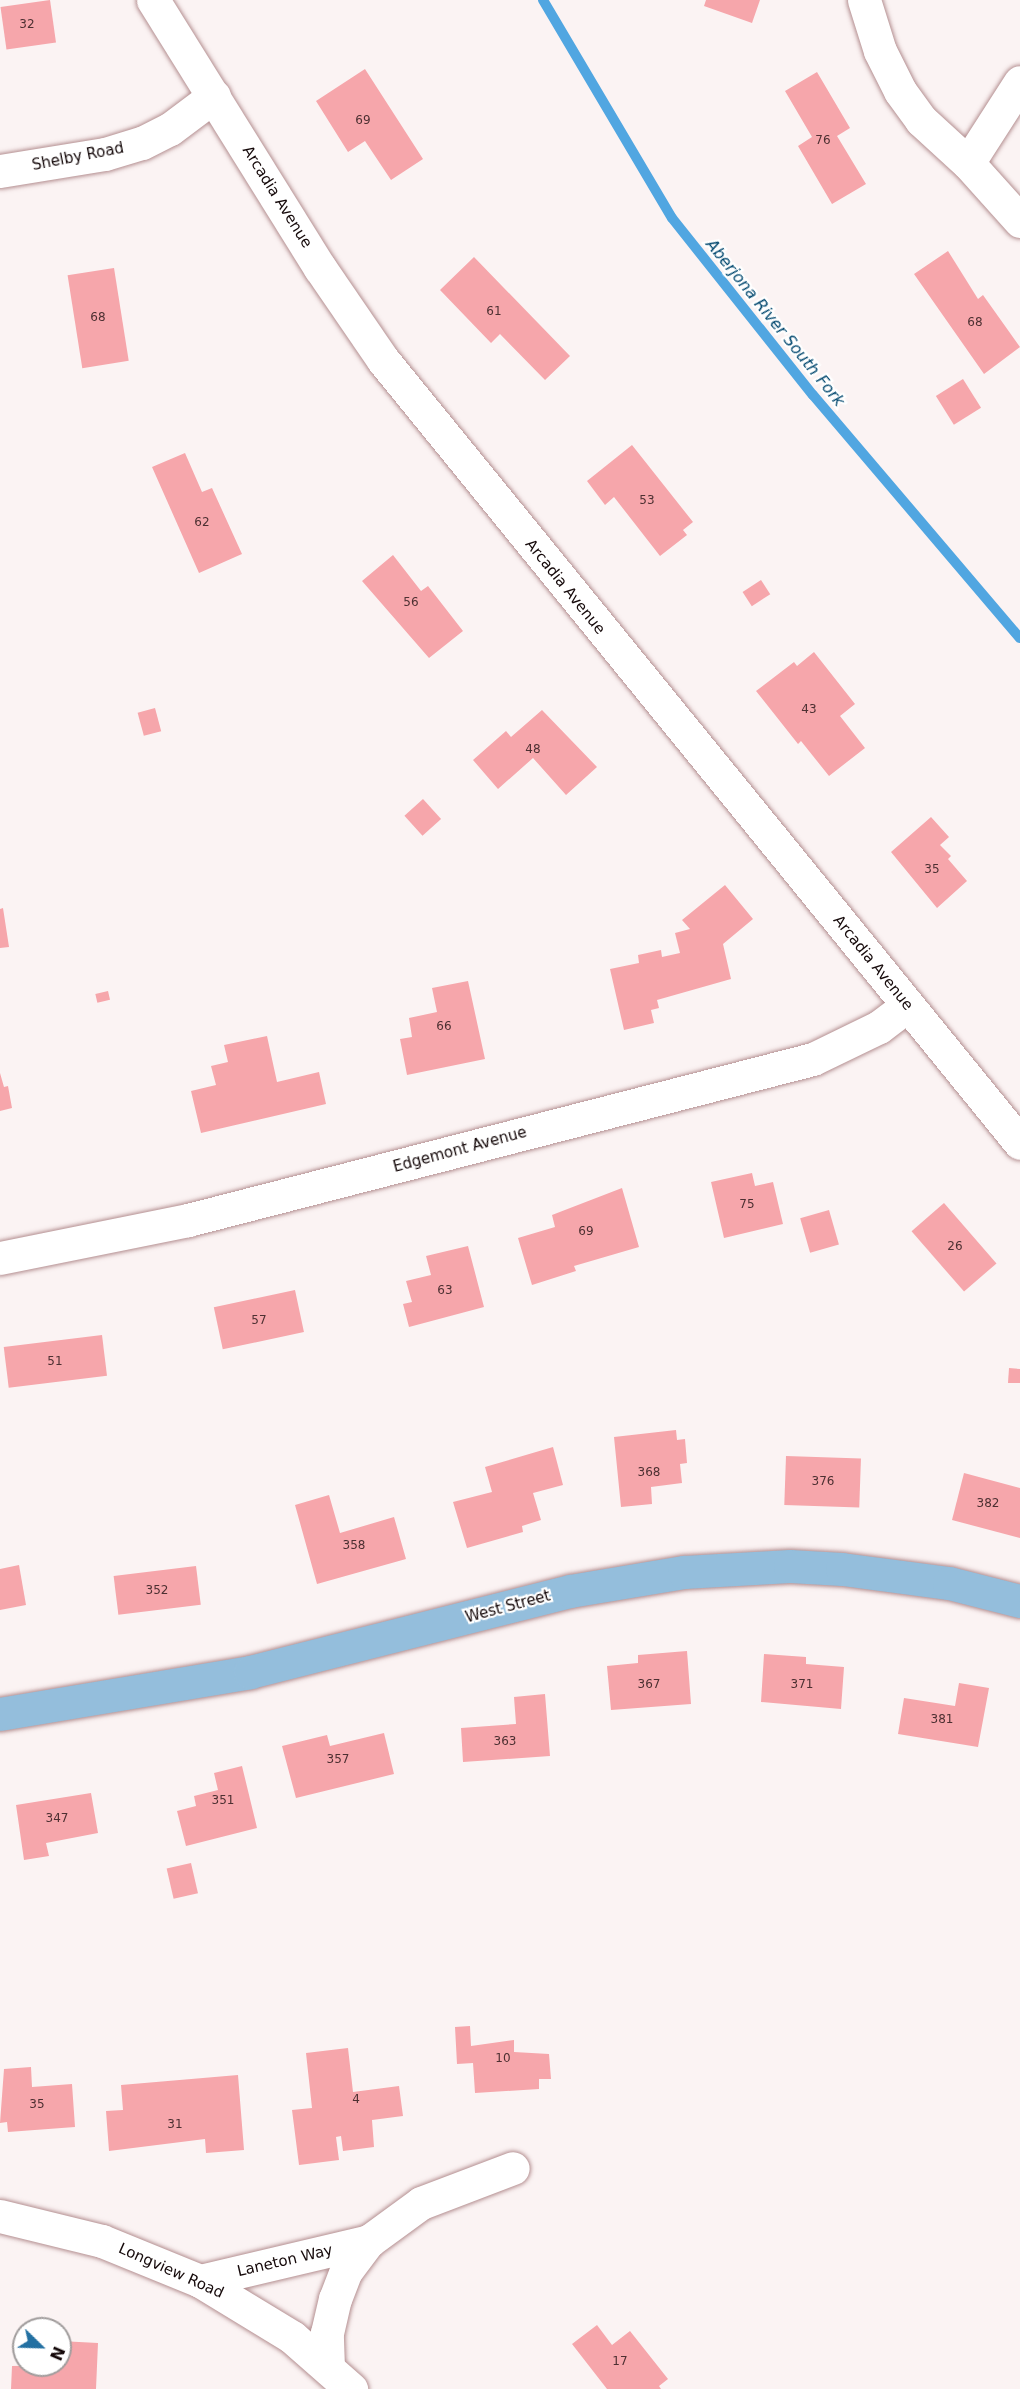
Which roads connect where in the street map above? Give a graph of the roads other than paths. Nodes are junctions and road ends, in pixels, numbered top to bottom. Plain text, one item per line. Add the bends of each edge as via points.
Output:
1 (153, 0) edge
2 (864, 0) edge
3 (1020, 82) edge
4 (214, 96) junction
5 (968, 163) junction
6 (0, 171) edge
7 (1020, 221) edge
8 (907, 1006) junction
9 (1020, 1143) edge
10 (0, 1258) edge
11 (1020, 1602) edge
12 (0, 1714) edge
13 (513, 2168) dead end
14 (0, 2216) edge
15 (369, 2241) junction
16 (200, 2281) junction
17 (339, 2378) edge

1 - 4 street, Arcadia Avenue
2 - 5 street via 880,51 900,91 921,120
3 - 5 street
4 - 6 street, Shelby Road via 170,129 142,143 105,154
4 - 8 street, Arcadia Avenue via 383,360
5 - 7 street
8 - 9 street, Arcadia Avenue
8 - 10 street, Edgemont Avenue via 879,1027 813,1059 188,1220
11 - 12 main road, West Street via 949,1583 852,1570 790,1566 684,1572 570,1591 239,1674
13 - 15 street, Laneton Way via 421,2203
14 - 16 street, Longview Road via 102,2241
15 - 16 street, Laneton Way
15 - 17 street, Laneton Way via 346,2271 327,2332
16 - 17 street, Longview Road via 252,2310

